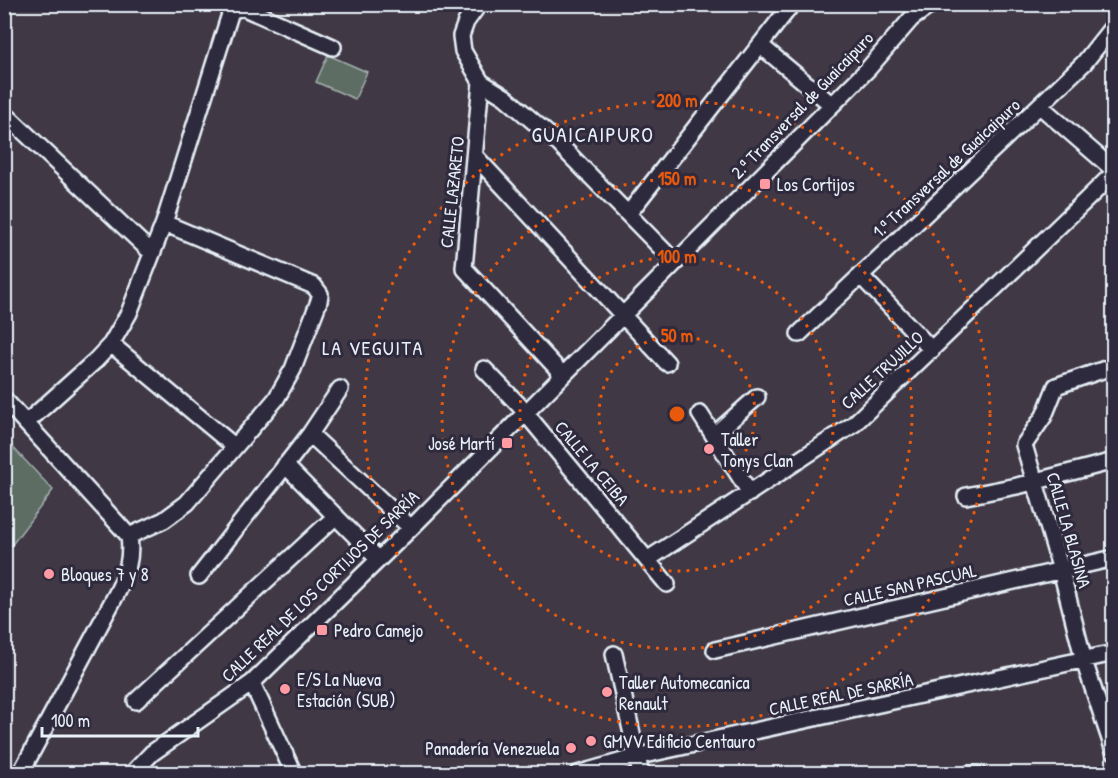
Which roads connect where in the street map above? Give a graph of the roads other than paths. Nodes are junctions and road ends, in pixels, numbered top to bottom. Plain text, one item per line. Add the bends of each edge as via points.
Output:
1 (479, 4) edge
2 (792, 4) edge
3 (932, 4) edge
4 (1113, 25) edge
5 (760, 45) junction
6 (333, 47) dead end
7 (481, 82) junction
8 (832, 105) junction
9 (1040, 106) junction
10 (4, 113) edge
11 (475, 156) junction
12 (1113, 171) edge
13 (628, 214) junction
14 (164, 223) junction
15 (152, 253) junction
16 (675, 262) junction
17 (860, 275) junction
18 (621, 316) junction
19 (799, 334) dead end
20 (111, 344) junction
21 (932, 350) junction
22 (667, 363) dead end
23 (1113, 366) edge
24 (484, 369) dead end
25 (563, 375) junction
26 (340, 389) dead end
27 (757, 397) dead end
28 (4, 399) edge
29 (525, 414) junction
30 (700, 414) dead end
31 (26, 423) junction
32 (310, 434) junction
33 (714, 435) junction
34 (234, 446) junction
35 (1113, 461) edge
36 (285, 465) junction
37 (1034, 482) junction
38 (750, 493) junction
39 (966, 496) dead end
40 (336, 516) junction
41 (411, 528) junction
42 (129, 536) junction
43 (1113, 558) edge
44 (378, 559) junction
45 (648, 560) junction
46 (1061, 570) junction
47 (199, 576) dead end
48 (667, 584) dead end
49 (715, 650) dead end
50 (614, 654) dead end
51 (1113, 654) edge
52 (1084, 661) junction
53 (252, 683) junction
54 (136, 701) dead end
55 (1113, 751) edge
56 (636, 758) junction
57 (133, 773) edge
58 (20, 774) edge
59 (294, 774) edge
60 (577, 774) edge
61 (641, 774) edge
62 (969, 774) edge
63 (979, 774) edge

1 - 7 street via 463,30 463,51
2 - 5 street
3 - 8 street, 2.ª Transversal de Guaicaipuro via 910,19
4 - 9 street, 1.ª Transversal de Guaicaipuro via 1084,63
5 - 8 street
5 - 13 street
6 - 14 street via 242,7 231,11
7 - 11 street, CALLE LAZARETO
7 - 13 street via 505,97 556,141
8 - 16 street, 2.ª Transversal de Guaicaipuro
9 - 12 street, CALLE TRUJILLO
9 - 17 street, 1.ª Transversal de Guaicaipuro
10 - 15 street
11 - 18 street
11 - 25 street, CALLE LAZARETO via 464,268
12 - 21 street, CALLE TRUJILLO
13 - 16 street
14 - 15 street
14 - 34 street via 314,286 320,294 283,387
15 - 20 street via 129,314
16 - 18 street, 2.ª Transversal de Guaicaipuro
17 - 19 street, 1.ª Transversal de Guaicaipuro
17 - 21 street
18 - 22 street
18 - 25 street, 2.ª Transversal de Guaicaipuro
20 - 31 street
20 - 34 street
21 - 38 street, CALLE TRUJILLO via 854,424
23 - 37 street, CALLE LA BLASINA via 1054,388 1044,416 1024,441
24 - 29 street, CALLE LA CEIBA
25 - 29 street, 2.ª Transversal de Guaicaipuro
26 - 32 street
27 - 33 street
28 - 31 street
29 - 41 street, CALLE REAL DE LOS CORTIJOS DE SARRÍA
29 - 45 street, CALLE LA CEIBA
30 - 33 street
31 - 42 street
32 - 36 street
32 - 41 street
33 - 38 street
34 - 42 street via 187,503 164,520
35 - 37 street
36 - 40 street
36 - 47 street
37 - 39 street
37 - 46 street, CALLE LA BLASINA
38 - 45 street, CALLE TRUJILLO
40 - 44 street
40 - 54 street
41 - 44 street, CALLE REAL DE LOS CORTIJOS DE SARRÍA
42 - 58 street via 130,562 125,576
43 - 46 street, CALLE SAN PASCUAL
44 - 53 street, CALLE REAL DE LOS CORTIJOS DE SARRÍA
45 - 48 street, CALLE LA CEIBA
46 - 49 street, CALLE SAN PASCUAL
46 - 52 street, CALLE LA BLASINA
50 - 56 street
51 - 52 street, CALLE REAL DE SARRÍA
52 - 55 street, CALLE LA BLASINA
52 - 56 street, CALLE REAL DE SARRÍA
53 - 57 street, CALLE REAL DE LOS CORTIJOS DE SARRÍA via 152,753
53 - 59 street
56 - 60 street, CALLE REAL DE SARRÍA
56 - 61 street
62 - 63 street

